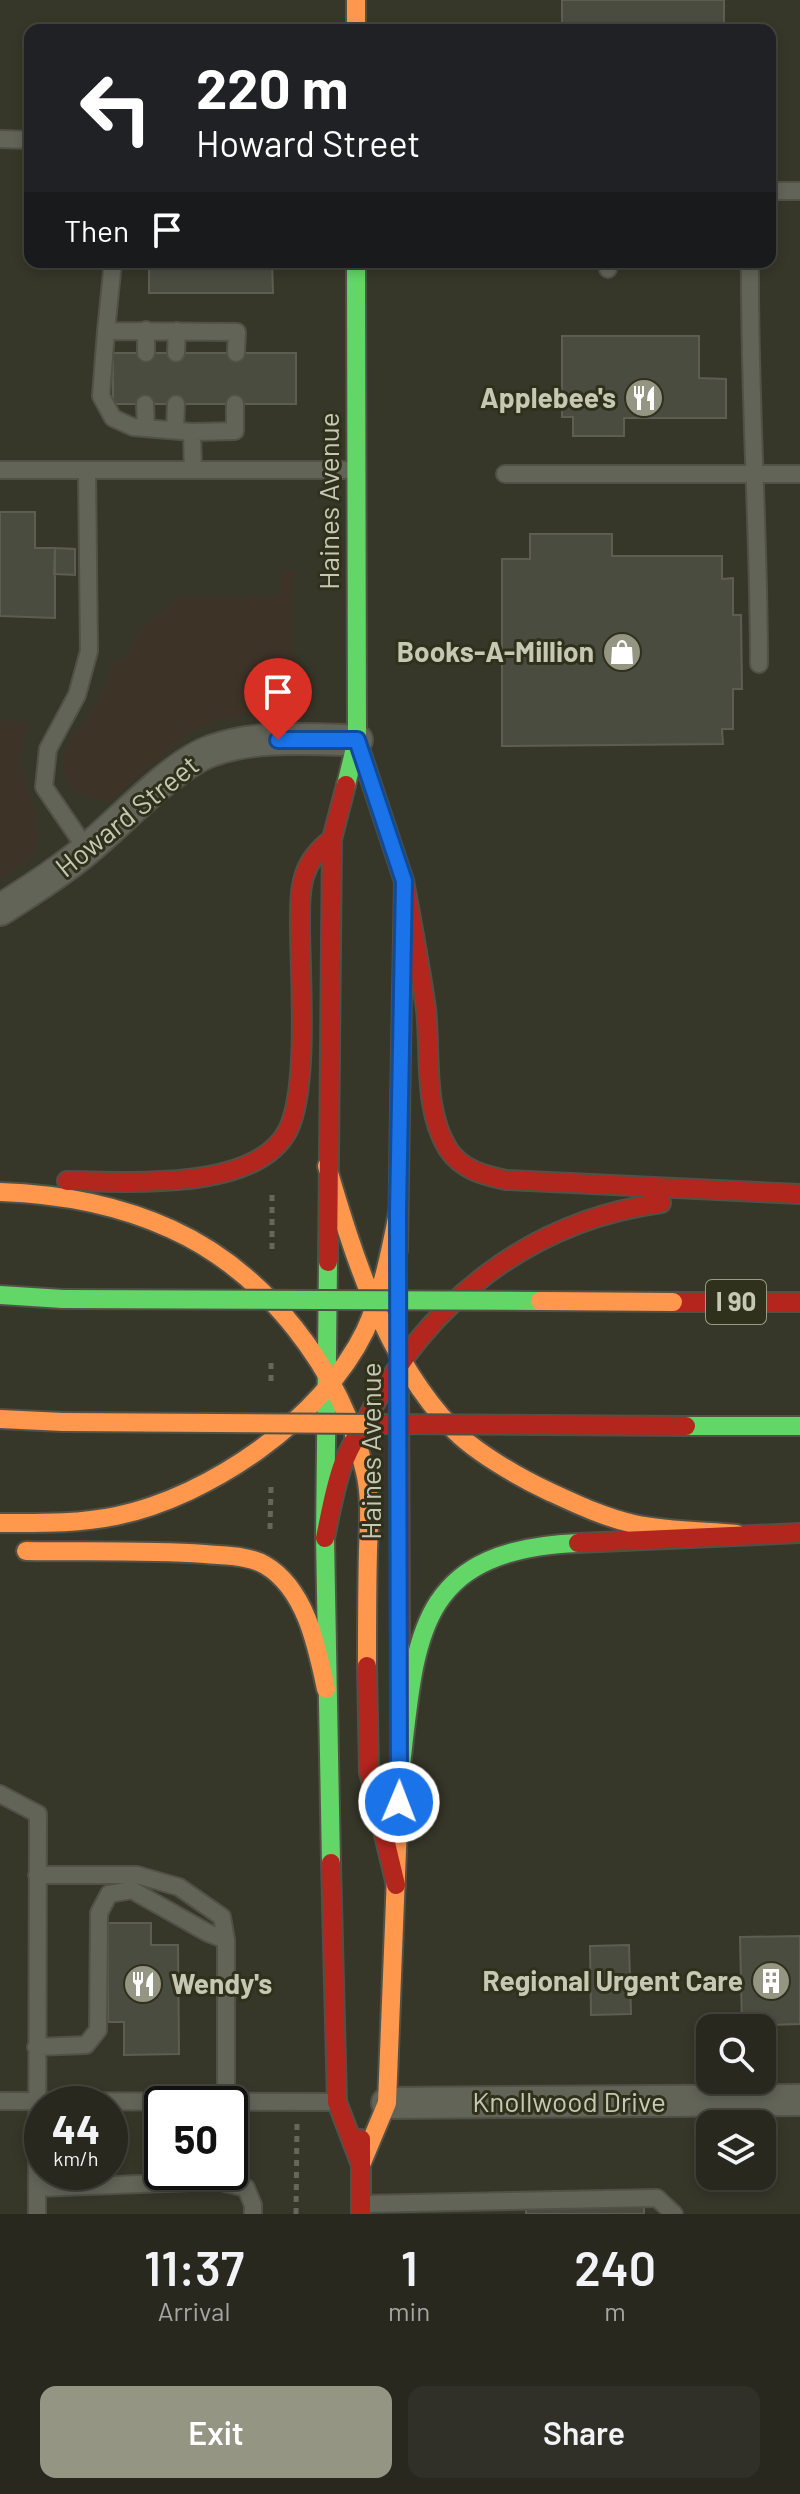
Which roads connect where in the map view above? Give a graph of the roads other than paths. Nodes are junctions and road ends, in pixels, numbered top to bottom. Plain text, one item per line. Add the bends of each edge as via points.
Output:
1 (356, 0) edge
2 (356, 24) edge
3 (0, 139) edge
4 (24, 140) edge
5 (776, 191) edge
6 (800, 191) edge
7 (112, 268) edge
8 (356, 268) edge
9 (750, 268) edge
10 (146, 330) junction
11 (106, 331) junction
12 (177, 331) junction
13 (146, 353) dead end
14 (176, 353) dead end
15 (236, 353) dead end
16 (145, 404) dead end
17 (176, 404) dead end
18 (235, 404) dead end
19 (146, 428) junction
20 (184, 431) junction
21 (0, 470) edge
22 (87, 470) junction
23 (193, 470) junction
24 (357, 470) junction
25 (505, 474) dead end
26 (753, 474) junction
27 (800, 474) edge
28 (759, 664) dead end
29 (357, 740) junction
30 (332, 839) junction
31 (87, 850) junction
32 (404, 881) junction
33 (0, 910) edge
34 (327, 1166) junction
35 (0, 1183) edge
36 (0, 1192) edge
37 (779, 1193) junction
38 (800, 1194) edge
39 (398, 1213) junction
40 (0, 1295) edge
41 (375, 1302) junction
42 (800, 1302) edge
43 (400, 1358) junction
44 (327, 1382) junction
45 (0, 1419) edge
46 (800, 1426) edge
47 (355, 1441) junction
48 (0, 1523) edge
49 (800, 1533) edge
50 (737, 1534) junction
51 (325, 1538) junction
52 (7, 1551) dead end
53 (326, 1689) junction
54 (400, 1774) junction
55 (0, 1794) edge
56 (329, 1818) junction
57 (348, 1870) dead end
58 (37, 1875) junction
59 (396, 1885) junction
60 (226, 1940) junction
61 (36, 2047) junction
62 (36, 2086) edge
63 (226, 2086) edge
64 (378, 2096) junction
65 (800, 2100) edge
66 (0, 2101) edge
67 (24, 2101) edge
68 (248, 2101) edge
69 (337, 2102) junction
70 (361, 2165) junction
71 (128, 2184) edge
72 (37, 2190) edge
73 (361, 2209) edge
74 (37, 2214) edge
75 (253, 2214) edge
76 (674, 2214) edge

1 - 2 main road
3 - 4 lane
5 - 6 lane
7 - 11 lane
8 - 24 main road, Haines Avenue
9 - 26 lane
10 - 11 lane
10 - 12 lane
10 - 13 lane
11 - 19 lane via 101,396 113,418
12 - 14 lane
12 - 15 lane via 237,332
16 - 19 lane
17 - 20 lane
18 - 20 lane via 235,431
19 - 20 lane
20 - 23 lane
21 - 22 lane
22 - 23 lane
22 - 31 lane via 89,651 77,695 48,749 44,787
23 - 24 lane
24 - 29 main road, Haines Avenue
25 - 26 lane
26 - 27 lane
26 - 28 lane
29 - 30 main road, Haines Avenue
29 - 31 street, Howard Street via 271,740 208,752 184,765
29 - 32 main road, Haines Avenue
30 - 34 main road, Haines Avenue
30 - 35 main road via 314,851 300,893 300,1058 291,1123 278,1146 238,1168 173,1179
31 - 33 street, Howard Street
32 - 37 main road via 427,1020 432,1096 446,1144 459,1162 506,1180
32 - 39 main road, Haines Avenue
34 - 41 main road via 348,1238
34 - 44 main road, Haines Avenue
36 - 44 main road via 75,1199 133,1213 202,1246 254,1287 305,1339
37 - 38 main road
37 - 43 main road via 653,1204 612,1213 540,1241 464,1288
39 - 41 main road via 386,1276
39 - 43 main road, Haines Avenue
40 - 42 main road, I 90, bridge
41 - 43 main road
41 - 44 main road via 359,1343
43 - 47 main road
43 - 50 main road via 453,1430 518,1477 590,1511 635,1524
43 - 54 main road, Haines Avenue
44 - 47 main road
44 - 48 main road via 301,1414 246,1457 182,1494 80,1522
44 - 51 main road, Haines Avenue
45 - 46 main road, bridge
47 - 51 main road via 340,1470
47 - 59 main road via 365,1473 368,1538 368,1771
49 - 50 main road
50 - 54 main road via 528,1548 491,1557 466,1572 444,1592 431,1614 411,1693
51 - 53 main road, Haines Avenue
52 - 53 main road via 222,1555 262,1562 283,1579 301,1605
53 - 56 main road, Haines Avenue
54 - 59 main road, Haines Avenue
55 - 58 lane via 38,1814
56 - 57 main road
56 - 69 main road, Haines Avenue
58 - 60 lane via 137,1875 179,1887 222,1917
58 - 61 lane
59 - 64 main road, Haines Avenue
60 - 61 lane via 132,1890 109,1894 99,1913 98,2030 86,2045
60 - 63 lane
61 - 62 lane
64 - 65 street, Knollwood Drive
64 - 70 main road, Haines Avenue
66 - 67 lane
68 - 69 lane
69 - 70 main road via 355,2106 361,2119
70 - 73 main road, Haines Avenue
71 - 75 lane via 217,2181 246,2188
72 - 74 lane
73 - 76 lane via 657,2198

